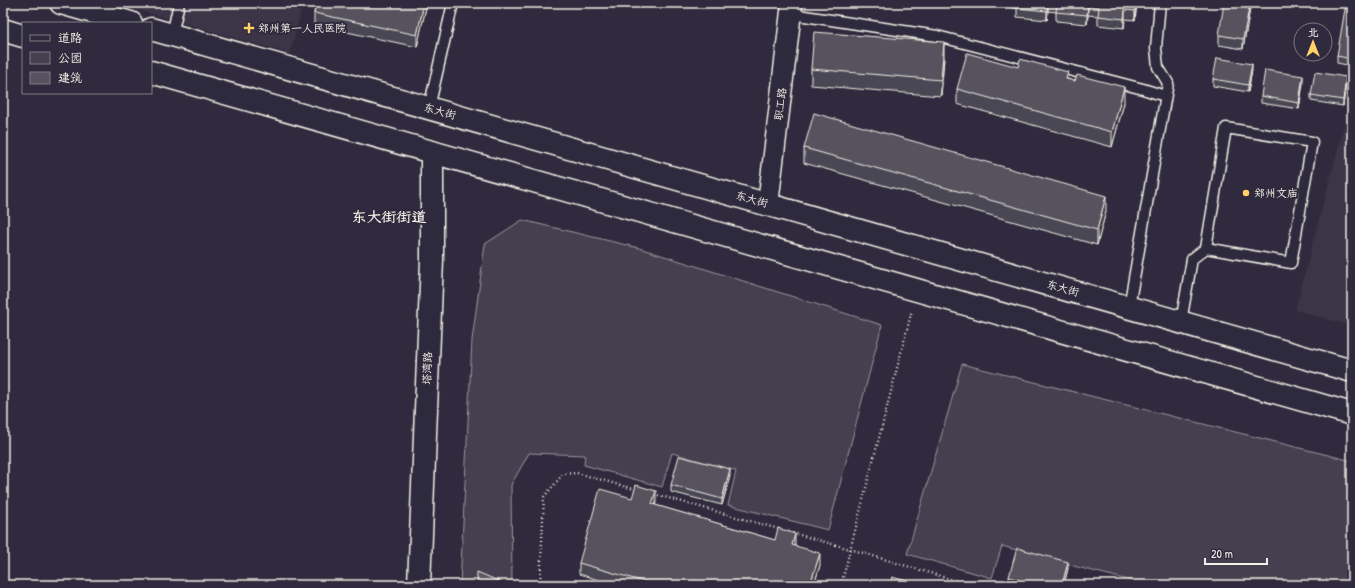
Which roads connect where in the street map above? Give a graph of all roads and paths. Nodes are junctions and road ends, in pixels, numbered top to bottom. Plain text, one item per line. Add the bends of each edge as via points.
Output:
1 (61, 3) edge
2 (179, 3) edge
3 (453, 3) edge
4 (1160, 3) edge
5 (791, 9) edge
6 (128, 22) edge
7 (152, 29) edge
8 (3, 30) edge
9 (172, 35) junction
10 (22, 36) edge
11 (152, 72) edge
12 (1165, 96) junction
13 (429, 108) junction
14 (432, 152) junction
15 (768, 204) junction
16 (1206, 248) junction
17 (917, 290) junction
18 (1129, 307) junction
19 (1182, 322) junction
20 (1352, 371) edge
21 (1352, 414) edge
22 (638, 490) edge
23 (653, 494) edge
24 (850, 549) junction
25 (419, 585) edge
26 (540, 585) edge
27 (841, 585) edge
28 (970, 585) edge

1 - 6 main road
2 - 9 lane
3 - 13 lane
4 - 12 lane via 1156,48 1158,66 1168,83
5 - 12 lane via 937,36
5 - 15 street, 职工路
7 - 9 main road, 东大街
8 - 10 main road
9 - 13 main road, 东大街
11 - 14 main road
12 - 18 lane
13 - 15 main road, 东大街
14 - 17 main road
14 - 25 main road, 塔湾路 via 432,260
15 - 18 main road, 东大街
16 - 16 lane via 1226,128 1312,142 1291,263
16 - 19 lane via 1192,258
17 - 21 main road
17 - 24 path
18 - 19 main road, 东大街
19 - 20 main road, 东大街
22 - 26 path via 577,473 563,474 544,497
23 - 24 path
24 - 27 path
24 - 28 path

